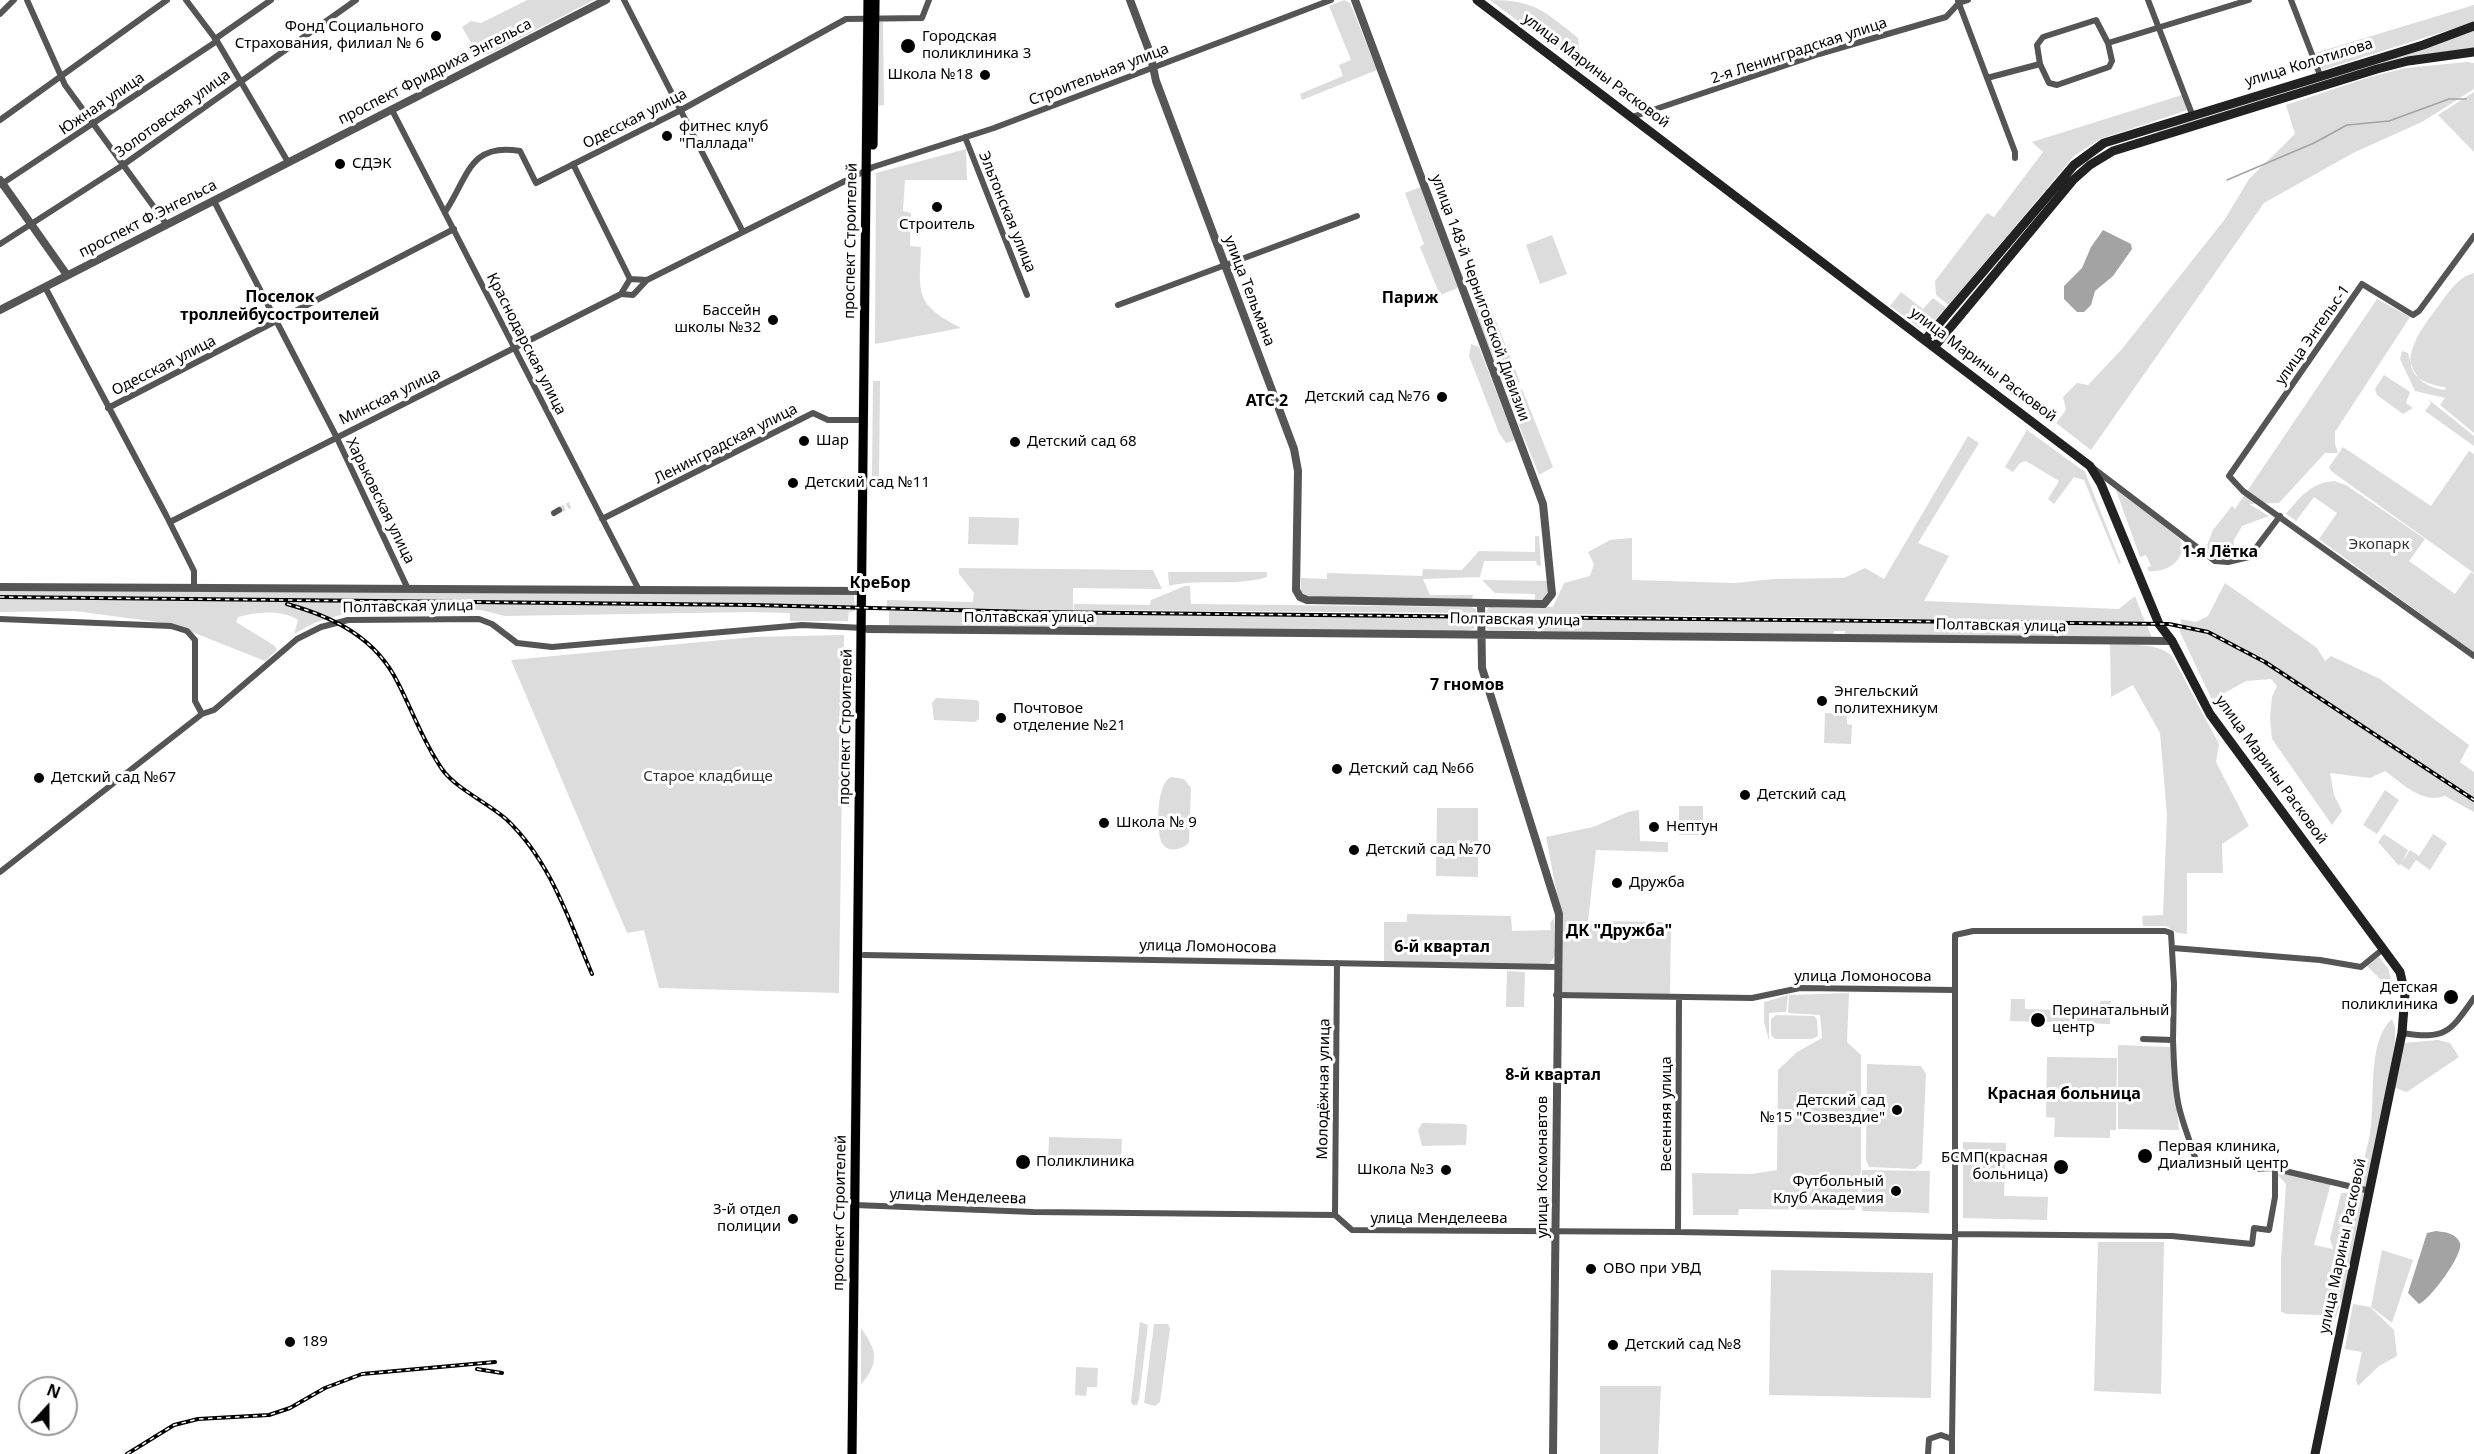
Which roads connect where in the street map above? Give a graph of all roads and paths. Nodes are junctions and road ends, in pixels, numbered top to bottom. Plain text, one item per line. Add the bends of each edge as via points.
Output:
1 (14, 0) edge
2 (27, 0) edge
3 (167, 0) edge
4 (186, 0) edge
5 (271, 0) edge
6 (356, 0) edge
7 (606, 0) edge
8 (624, 0) edge
9 (868, 0) edge
10 (875, 0) edge
11 (928, 0) edge
12 (1130, 0) edge
13 (1332, 0) edge
14 (1354, 0) edge
15 (1477, 0) edge
16 (1968, 0) edge
17 (2148, 0) edge
18 (2249, 0) edge
19 (2290, 0) edge
20 (1958, 1) edge
21 (0, 14) edge
22 (871, 18) junction
23 (2158, 26) junction
24 (2474, 26) edge
25 (216, 40) junction
26 (2108, 43) junction
27 (2474, 52) edge
28 (2040, 64) junction
29 (1153, 68) junction
30 (2320, 75) junction
31 (63, 77) junction
32 (1987, 78) junction
33 (239, 81) junction
34 (392, 110) junction
35 (681, 110) junction
36 (2192, 114) junction
37 (1632, 117) junction
38 (0, 120) edge
39 (95, 123) junction
40 (2153, 132) junction
41 (964, 137) junction
42 (309, 152) joint
43 (2015, 158) dead end
44 (288, 162) junction
45 (573, 164) junction
46 (123, 165) junction
47 (870, 168) junction
48 (1, 183) edge
49 (213, 201) junction
50 (445, 212) junction
51 (1357, 216) dead end
52 (29, 224) junction
53 (167, 225) junction
54 (454, 229) junction
55 (743, 232) junction
56 (2474, 236) edge
57 (0, 244) edge
58 (1224, 264) junction
59 (67, 275) junction
60 (630, 279) junction
61 (647, 280) junction
62 (45, 286) junction
63 (621, 294) junction
64 (1027, 296) dead end
65 (1118, 305) dead end
66 (0, 310) edge
67 (276, 321) junction
68 (1925, 340) junction
69 (1934, 347) junction
70 (515, 348) junction
71 (108, 408) junction
72 (864, 420) junction
73 (336, 436) junction
74 (2090, 466) junction
75 (2280, 516) junction
76 (602, 519) junction
77 (170, 522) junction
78 (0, 587) edge
79 (194, 588) junction
80 (408, 589) junction
81 (639, 590) junction
82 (865, 591) junction
83 (1300, 597) joint
84 (1481, 604) junction
85 (1538, 605) joint
86 (0, 619) edge
87 (865, 628) junction
88 (1482, 633) junction
89 (2172, 642) junction
90 (2474, 656) edge
91 (202, 714) junction
92 (0, 872) edge
93 (2173, 948) junction
94 (2383, 949) junction
95 (861, 955) junction
96 (1337, 963) junction
97 (1557, 967) junction
98 (1955, 990) junction
99 (1556, 995) junction
100 (1679, 997) junction
101 (2474, 998) edge
102 (2402, 1033) junction
103 (2142, 1039) dead end
104 (2173, 1040) junction
105 (2275, 1168) junction
106 (2370, 1191) junction
107 (858, 1205) junction
108 (1335, 1215) junction
109 (1556, 1231) junction
110 (1678, 1232) junction
111 (1955, 1235) junction
112 (1952, 1439) junction
113 (852, 1454) edge
114 (858, 1454) edge
115 (1553, 1454) edge
116 (1928, 1454) edge
117 (1952, 1454) edge
118 (2315, 1454) edge

1 - 21 street
2 - 31 street
3 - 31 street via 89,54
4 - 25 street
5 - 25 street, Южная улица
6 - 33 street, Золотовская улица
7 - 34 street, проспект Фридриха Энгельса
8 - 35 street
9 - 22 main road, проспект Строителей
10 - 22 main road, проспект Строителей
11 - 22 street, Одесская улица via 922,18
12 - 29 street, улица Тельмана
13 - 29 street, Строительная улица
14 - 85 street, улица 148-й Черниговской Дивизии via 1543,504 1552,594
15 - 37 main road, улица Марины Расковой
16 - 20 street, 2-я Ленинградская улица
17 - 23 street
18 - 23 street
19 - 30 street
20 - 32 street
20 - 37 street, 2-я Ленинградская улица via 1946,17 1819,54
22 - 35 street, Одесская улица via 846,19
22 - 47 main road, проспект Строителей
23 - 26 street
23 - 36 street
24 - 30 main road, улица Колотилова
25 - 33 street
25 - 39 street, Южная улица
26 - 28 street via 2112,61 2109,67 2057,85 2049,83
26 - 28 street via 2096,21 2043,37 2037,45
27 - 40 main road, улица Колотилова via 2408,61
28 - 32 street
29 - 41 street, Строительная улица
29 - 58 street, улица Тельмана
30 - 36 main road, улица Колотилова
31 - 38 street
31 - 39 street
32 - 43 street
33 - 44 street
33 - 46 street, Золотовская улица
34 - 42 street, проспект Фридриха Энгельса
34 - 50 street, Краснодарская улица
35 - 45 street, Одесская улица
35 - 55 street
36 - 40 main road, улица Колотилова
37 - 68 main road, улица Марины Расковой
39 - 46 street
39 - 48 street, Южная улица
40 - 68 main road, улица Колотилова via 2104,143 2074,165
40 - 69 main road, улица Колотилова via 2113,151 2073,180
41 - 47 street, Строительная улица
41 - 64 street, Эльтонская улица
42 - 44 street, проспект Ф.Энгельса
44 - 49 street, проспект Ф.Энгельса
45 - 50 street, Одесская улица via 536,183 519,151 500,147 476,159
45 - 60 street
46 - 52 street, Золотовская улица
46 - 53 street
47 - 55 street, Минская улица
47 - 72 main road, проспект Строителей
47 - 82 main road, проспект Строителей
48 - 52 street
49 - 53 street, проспект Ф.Энгельса
49 - 67 street, Харьковская улица
50 - 54 street, Краснодарская улица
51 - 58 street
52 - 57 street, Золотовская улица
52 - 59 street
53 - 59 street, проспект Ф.Энгельса
54 - 67 street, Одесская улица
54 - 70 street, Краснодарская улица
55 - 61 street, Минская улица
56 - 75 street, улица Энгельс-1 via 2413,315 2362,284 2237,463 2229,476 2232,482
58 - 65 street
58 - 83 street, улица Тельмана via 1294,449 1298,471 1296,590
59 - 62 street, проспект Ф.Энгельса
60 - 61 street, Минская улица
60 - 63 street
61 - 63 street, Минская улица via 633,295
62 - 66 street, проспект Ф.Энгельса
62 - 71 street
63 - 70 street, Минская улица
67 - 71 street, Одесская улица
67 - 73 street, Харьковская улица
68 - 69 main road, улица Марины Расковой
69 - 74 main road, улица Марины Расковой
70 - 73 street, Минская улица
70 - 76 street, Краснодарская улица
71 - 77 street
72 - 76 street, Ленинградская улица via 828,420 813,413
72 - 82 main road, проспект Строителей
73 - 77 street, Минская улица
73 - 80 street, Харьковская улица
74 - 75 street via 2215,561 2249,557
74 - 89 main road, улица Марины Расковой via 2159,624
75 - 90 street, улица Энгельс-1
76 - 81 street, Краснодарская улица
77 - 79 street via 194,571
78 - 79 street, Полтавская улица
79 - 80 street, Полтавская улица
80 - 81 street, Полтавская улица
81 - 82 street, Полтавская улица
82 - 87 main road, проспект Строителей
83 - 84 street, Полтавская улица
84 - 85 street, Полтавская улица
84 - 88 street, улица Космонавтов
86 - 91 street via 171,626 187,631 195,640 195,701
87 - 88 street, Полтавская улица
87 - 91 street, Полтавская улица via 790,625 552,647 517,643 479,619 348,620 297,639 214,710
87 - 95 main road, проспект Строителей
88 - 89 street, Полтавская улица
88 - 97 street, улица Космонавтов via 1482,668 1559,914
89 - 94 main road, улица Марины Расковой via 2210,714
91 - 92 street, Полтавская улица
93 - 94 street via 2361,967
93 - 98 street via 2171,933 2165,931 1963,932 1955,935
93 - 104 street
94 - 102 main road, улица Марины Расковой via 2400,972 2404,985
95 - 96 street, улица Ломоносова
95 - 107 main road, проспект Строителей
96 - 97 street, улица Ломоносова
96 - 108 street, Молодёжная улица
97 - 99 street, улица Космонавтов
98 - 100 street, улица Ломоносова via 1800,988 1752,998
98 - 111 street
99 - 100 street, улица Ломоносова
99 - 109 street, улица Космонавтов
100 - 110 street, Весенняя улица
101 - 102 street via 2455,1024 2440,1035
102 - 106 main road, улица Марины Расковой
103 - 104 street
104 - 105 street via 2179,1107 2196,1161
105 - 106 street
105 - 111 street, улица Менделеева via 2269,1230 2254,1228 2252,1244 2172,1236
106 - 118 main road, улица Марины Расковой
107 - 108 street, улица Менделеева via 1033,1212
107 - 113 main road, проспект Строителей
107 - 114 main road, проспект Строителей
108 - 109 street, улица Менделеева via 1352,1230
109 - 110 street, улица Менделеева
109 - 115 street, улица Космонавтов
110 - 111 street, улица Менделеева
111 - 112 street
112 - 116 street via 1941,1435 1929,1439
112 - 117 street

